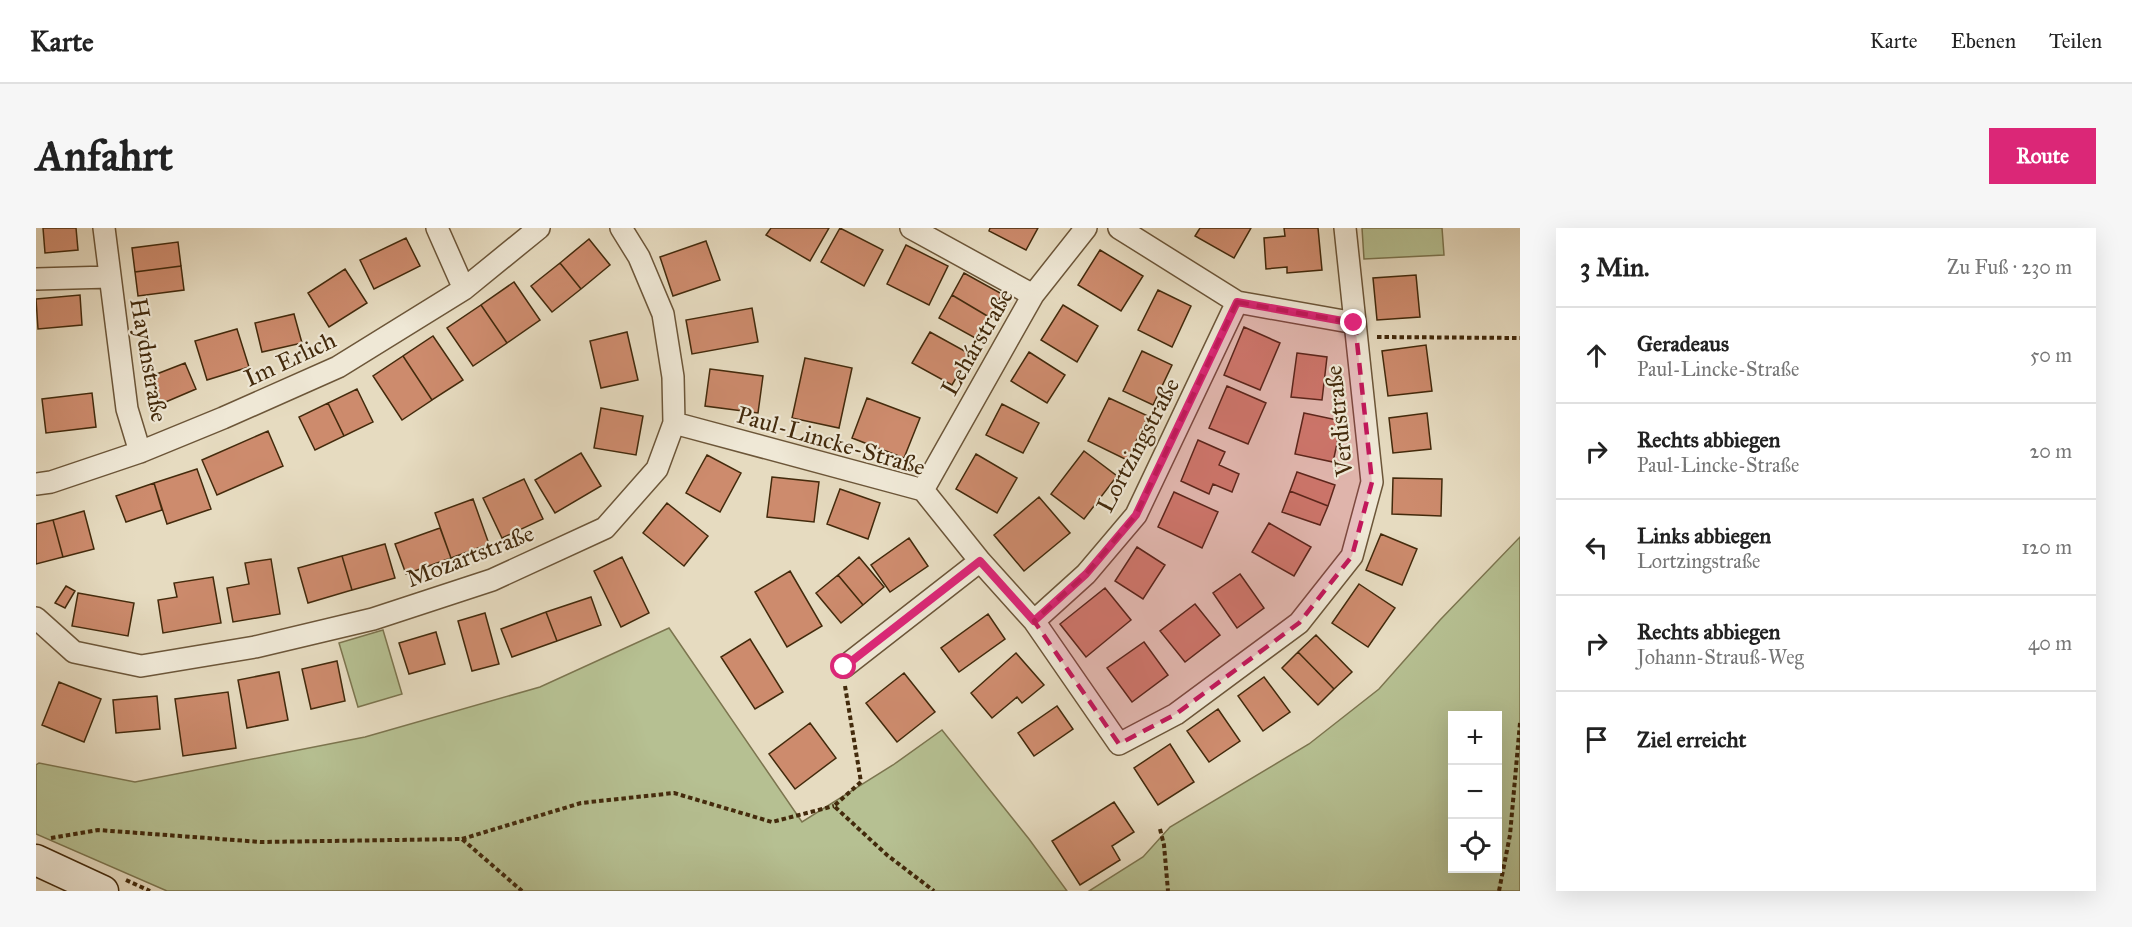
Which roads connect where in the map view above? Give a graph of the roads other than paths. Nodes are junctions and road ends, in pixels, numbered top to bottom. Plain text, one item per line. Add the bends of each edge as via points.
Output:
1 (104, 228) edge
2 (437, 228) edge
3 (539, 228) edge
4 (621, 228) edge
5 (911, 228) edge
6 (1086, 228) edge
7 (1119, 228) edge
8 (1346, 228) edge
9 (109, 277) junction
10 (36, 279) edge
11 (464, 289) junction
12 (1033, 295) junction
13 (1237, 302) junction
14 (1355, 330) junction
15 (674, 423) junction
16 (140, 452) junction
17 (36, 484) edge
18 (923, 490) junction
19 (980, 561) junction
20 (36, 618) edge
21 (1034, 621) junction
22 (844, 667) road end
23 (1119, 744) joint
24 (38, 850) edge
25 (104, 891) edge

1 - 9 street, Haydnstraße
2 - 11 street
3 - 11 street, Im Erlich
4 - 15 street, Mozartstraße via 639,257 663,314 673,377
5 - 12 street
6 - 12 street, Lehárstraße
7 - 13 street
8 - 14 street, Verdistraße
9 - 10 street, Haydnstraße
9 - 16 street, Haydnstraße via 127,409
11 - 16 street, Im Erlich via 338,367
12 - 18 street, Lehárstraße
13 - 14 street
13 - 21 street, Lortzingstraße via 1136,515 1086,574
14 - 23 street, Verdistraße via 1372,482 1352,556 1299,623 1176,714
15 - 18 street, Paul-Lincke-Straße
15 - 20 street, Mozartstraße via 657,469 605,528 492,580 373,619 255,647 141,666 74,652
16 - 17 street, Im Erlich
18 - 19 street, Paul-Lincke-Straße
19 - 21 street, Paul-Lincke-Straße
19 - 22 street
21 - 23 street, Paul-Lincke-Straße
24 - 25 main road

